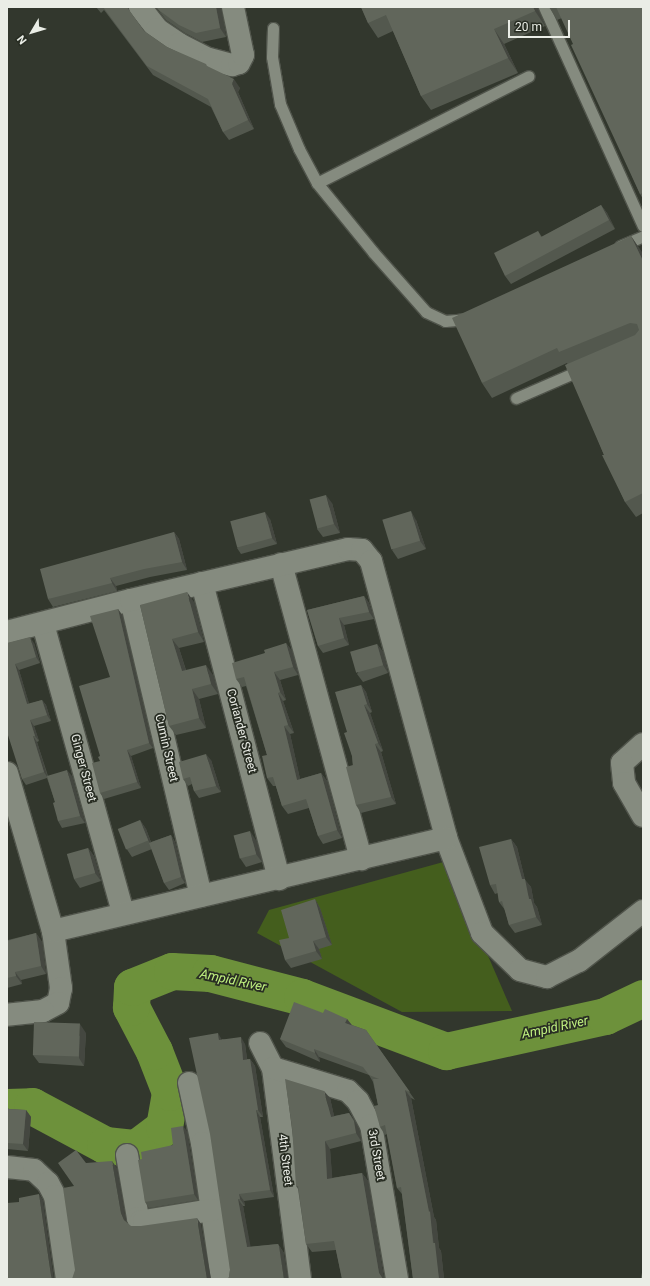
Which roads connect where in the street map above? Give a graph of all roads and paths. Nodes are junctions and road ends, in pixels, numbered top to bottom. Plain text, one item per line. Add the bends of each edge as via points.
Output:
1 (140, 7) edge
2 (234, 7) edge
3 (544, 7) edge
4 (273, 28) dead end
5 (529, 76) dead end
6 (317, 183) junction
7 (643, 226) edge
8 (643, 236) edge
9 (608, 253) edge
10 (480, 313) edge
11 (594, 365) edge
12 (516, 398) dead end
13 (281, 564) junction
14 (202, 583) junction
15 (131, 600) junction
16 (43, 624) junction
17 (7, 632) edge
18 (643, 744) edge
19 (7, 773) edge
20 (643, 816) edge
21 (446, 838) junction
22 (361, 859) junction
23 (279, 878) junction
24 (201, 896) junction
25 (643, 911) edge
26 (123, 913) junction
27 (53, 931) junction
28 (7, 1015) edge
29 (260, 1044) dead end
30 (273, 1068) junction
31 (189, 1083) dead end
32 (127, 1155) dead end
33 (7, 1166) edge
34 (212, 1210) junction
35 (67, 1279) edge
36 (222, 1279) edge
37 (300, 1279) edge
38 (397, 1279) edge

1 - 2 street via 157,29 179,44 209,59 232,65 239,63 243,55
3 - 7 lane
4 - 6 lane via 272,57 280,104 299,150
5 - 6 lane
6 - 10 lane via 426,312 445,321 466,320
8 - 9 lane
11 - 12 lane
13 - 14 street
13 - 21 street via 348,549 362,550 371,561
13 - 22 street
14 - 15 street
14 - 23 street, Coriander Street
15 - 16 street
15 - 24 street, Cumin Street
16 - 17 street
16 - 26 street, Ginger Street
18 - 20 street via 622,763 624,783
19 - 27 street
21 - 22 street
21 - 25 street via 482,933 520,970 547,977 579,961
22 - 23 street
23 - 24 street
24 - 26 street
26 - 27 street
27 - 28 street via 61,988 58,1003 43,1011
29 - 30 street, 4th Street
30 - 37 street, 4th Street
30 - 38 street, 3rd Street via 348,1091 358,1101 371,1125
31 - 34 street via 202,1143
32 - 34 street via 140,1220
33 - 35 street via 34,1170 48,1183 55,1196
34 - 36 street

